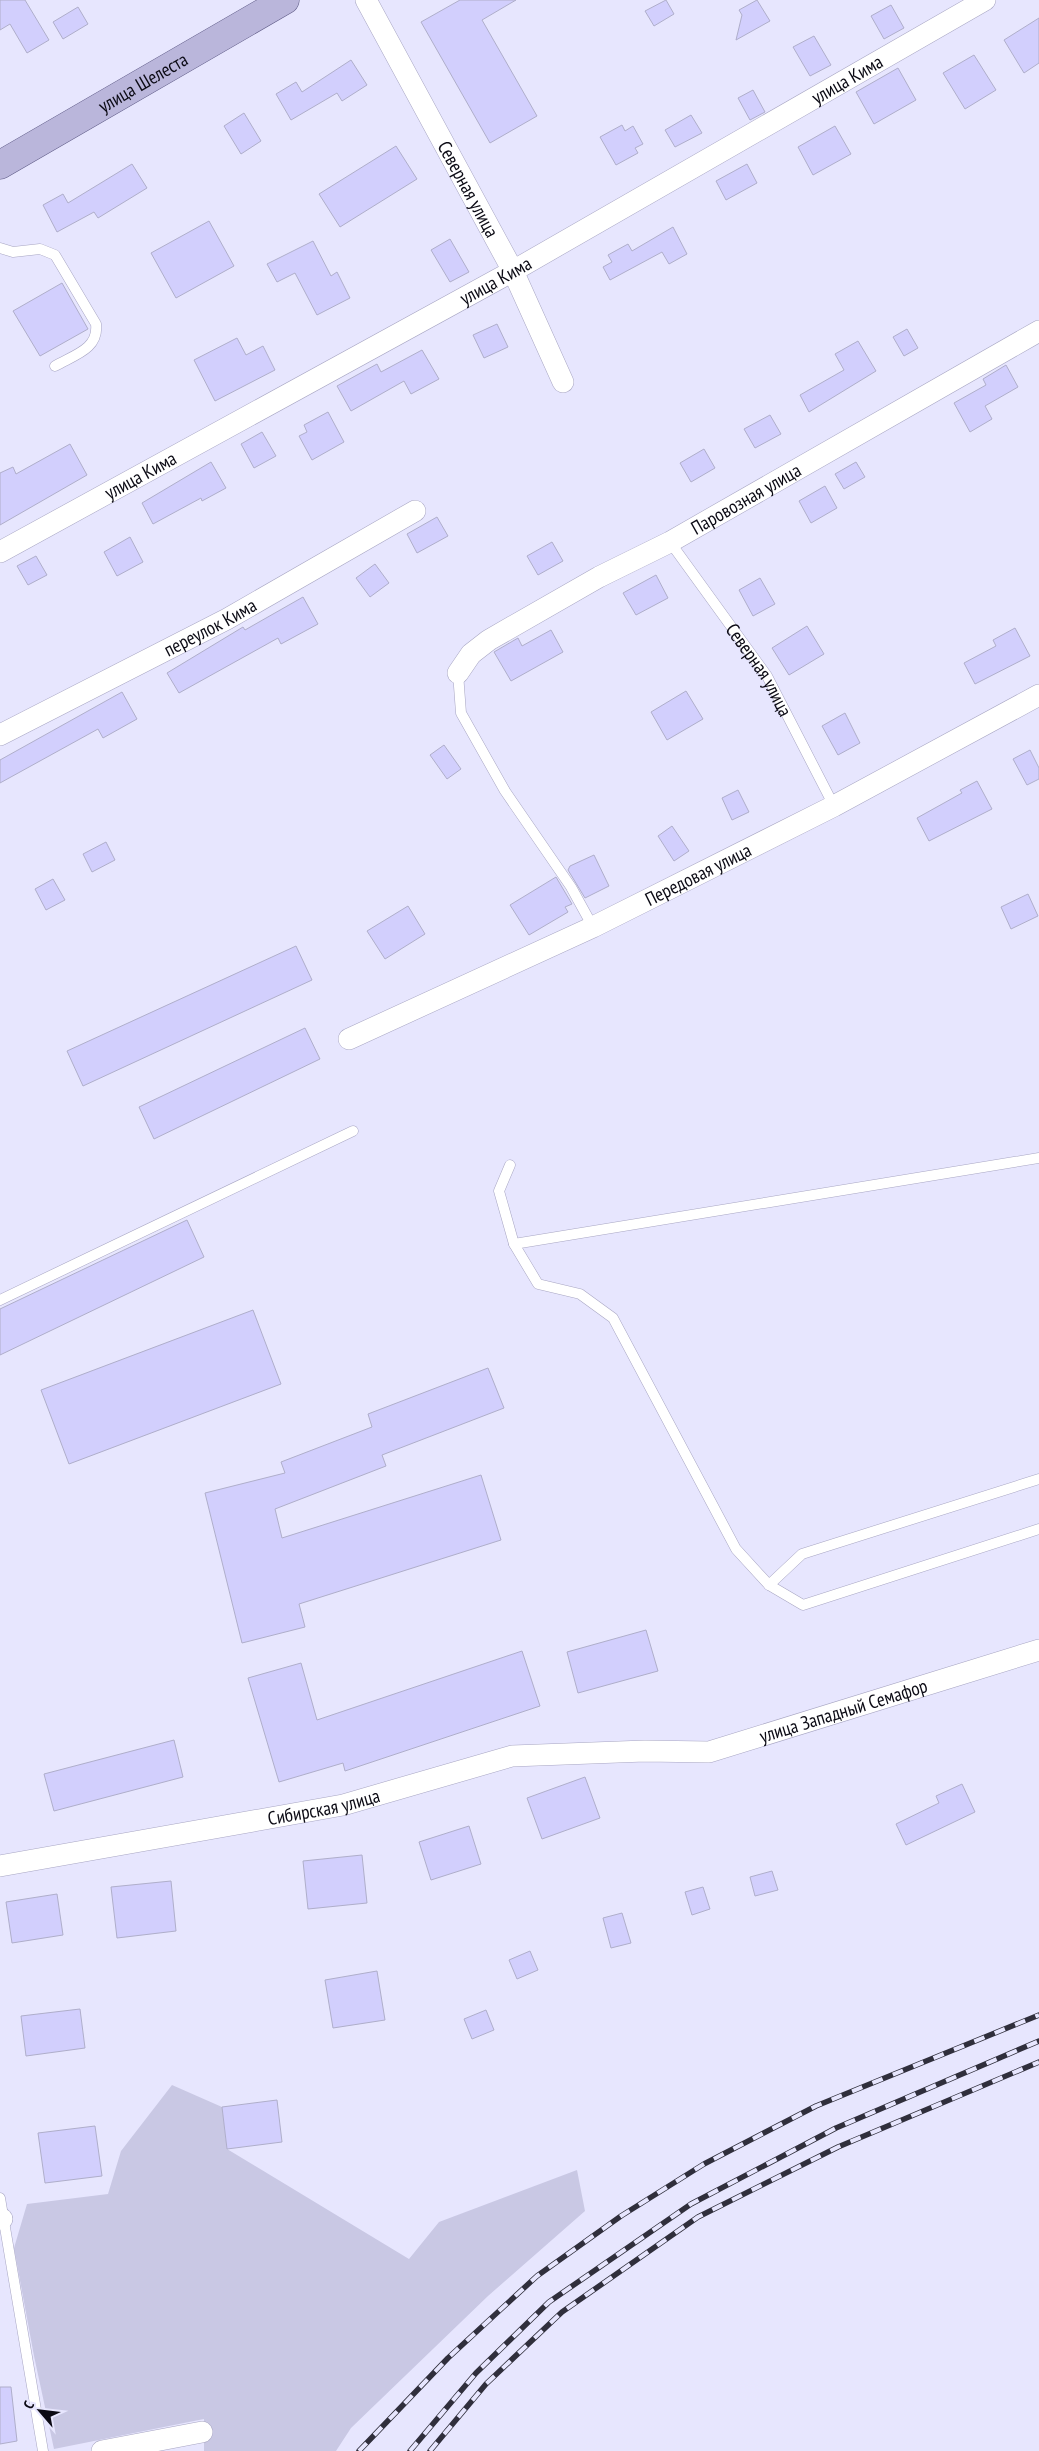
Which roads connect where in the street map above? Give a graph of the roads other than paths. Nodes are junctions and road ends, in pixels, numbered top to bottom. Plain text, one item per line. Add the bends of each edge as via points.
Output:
1 (285, 0) edge
2 (366, 0) edge
3 (985, 0) edge
4 (0, 165) edge
5 (0, 248) edge
6 (512, 271) junction
7 (1039, 331) edge
8 (55, 366) dead end
9 (563, 382) dead end
10 (415, 511) dead end
11 (670, 542) junction
12 (0, 552) edge
13 (458, 673) joint
14 (1039, 695) edge
15 (0, 735) edge
16 (834, 806) junction
17 (593, 927) junction
18 (349, 1039) dead end
19 (353, 1131) dead end
20 (1039, 1158) edge
21 (510, 1165) dead end
22 (514, 1244) junction
23 (0, 1300) edge
24 (1039, 1479) edge
25 (1039, 1529) edge
26 (769, 1585) junction
27 (1039, 1650) edge
28 (645, 1751) joint
29 (0, 1866) edge
30 (1, 2212) edge
31 (202, 2432) dead end
32 (43, 2451) edge
33 (102, 2451) edge

1 - 4 main road, улица Шелеста
2 - 6 street, Северная улица
3 - 6 street, улица Кима
5 - 8 lane via 13,252 40,249 55,255 96,324 92,345
6 - 9 street, Северная улица
6 - 12 street, улица Кима
7 - 11 street, Паровозная улица
10 - 15 street, переулок Кима via 227,619
11 - 13 street, Паровозная улица via 599,577 489,640 471,654
11 - 16 lane, Северная улица via 767,676
13 - 17 lane via 461,713 505,791 571,887
14 - 16 street, Передовая улица
16 - 17 street, Передовая улица
17 - 18 street, Передовая улица
19 - 23 lane
20 - 22 lane
21 - 22 lane via 499,1191
22 - 26 lane via 538,1284 580,1294 613,1318 736,1549
24 - 26 lane via 802,1554
25 - 26 lane via 803,1605
27 - 28 street, улица Западный Семафор via 709,1752
28 - 29 street, Сибирская улица via 512,1756 343,1805
30 - 32 lane
31 - 33 street

